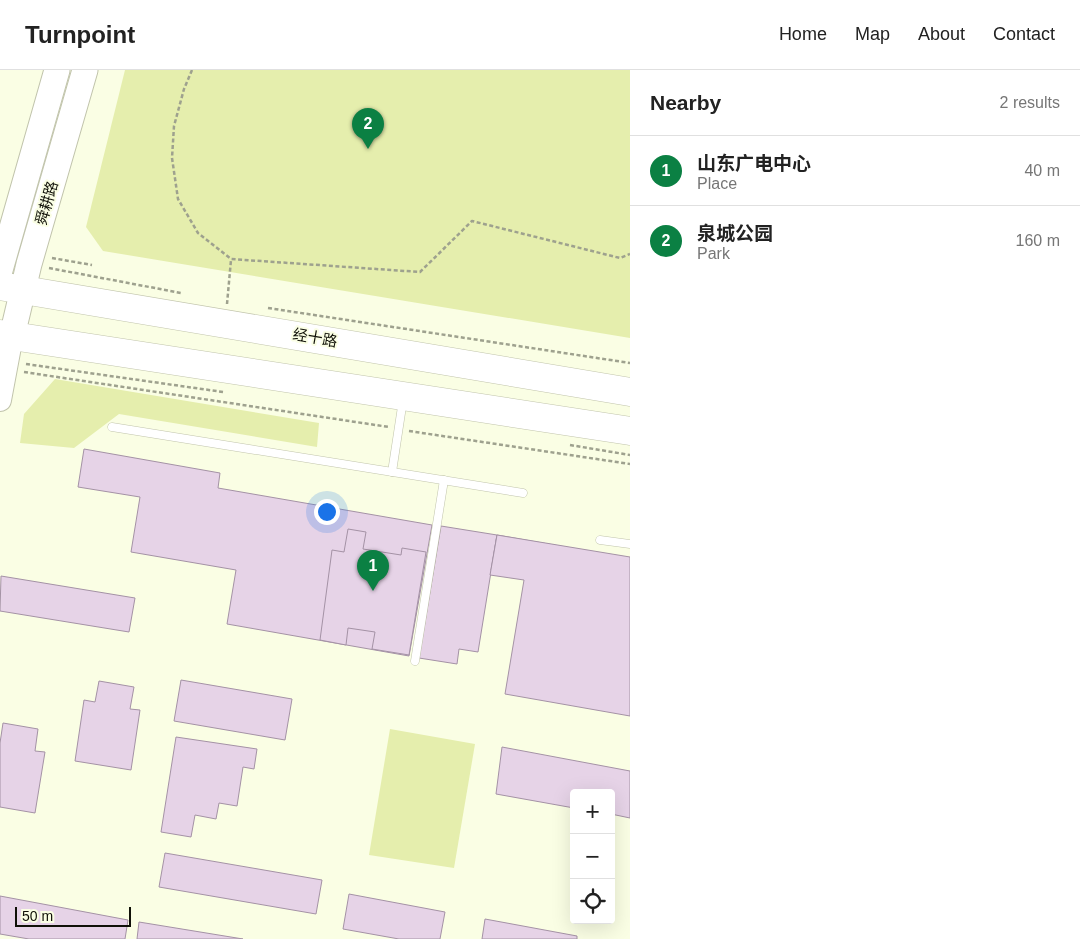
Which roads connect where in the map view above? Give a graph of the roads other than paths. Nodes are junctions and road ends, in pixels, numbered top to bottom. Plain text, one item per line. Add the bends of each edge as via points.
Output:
1 (56, 70) edge
2 (85, 70) edge
3 (0, 270) edge
4 (17, 279) edge
5 (6, 335) edge
6 (630, 392) edge
7 (404, 396) junction
8 (0, 400) edge
9 (112, 427) dead end
10 (630, 431) edge
11 (392, 472) junction
12 (444, 480) junction
13 (523, 493) dead end
14 (600, 540) dead end
15 (630, 544) edge
16 (415, 661) dead end

1 - 3 main road, 舜耕路
2 - 4 main road, 舜耕路
4 - 5 main road, 舜耕路
4 - 6 highway, 经十路 via 225,323
5 - 7 highway
5 - 8 main road via 6,369
7 - 10 highway
7 - 11 lane
9 - 11 lane
11 - 12 lane
12 - 13 lane
12 - 16 lane
14 - 15 lane

